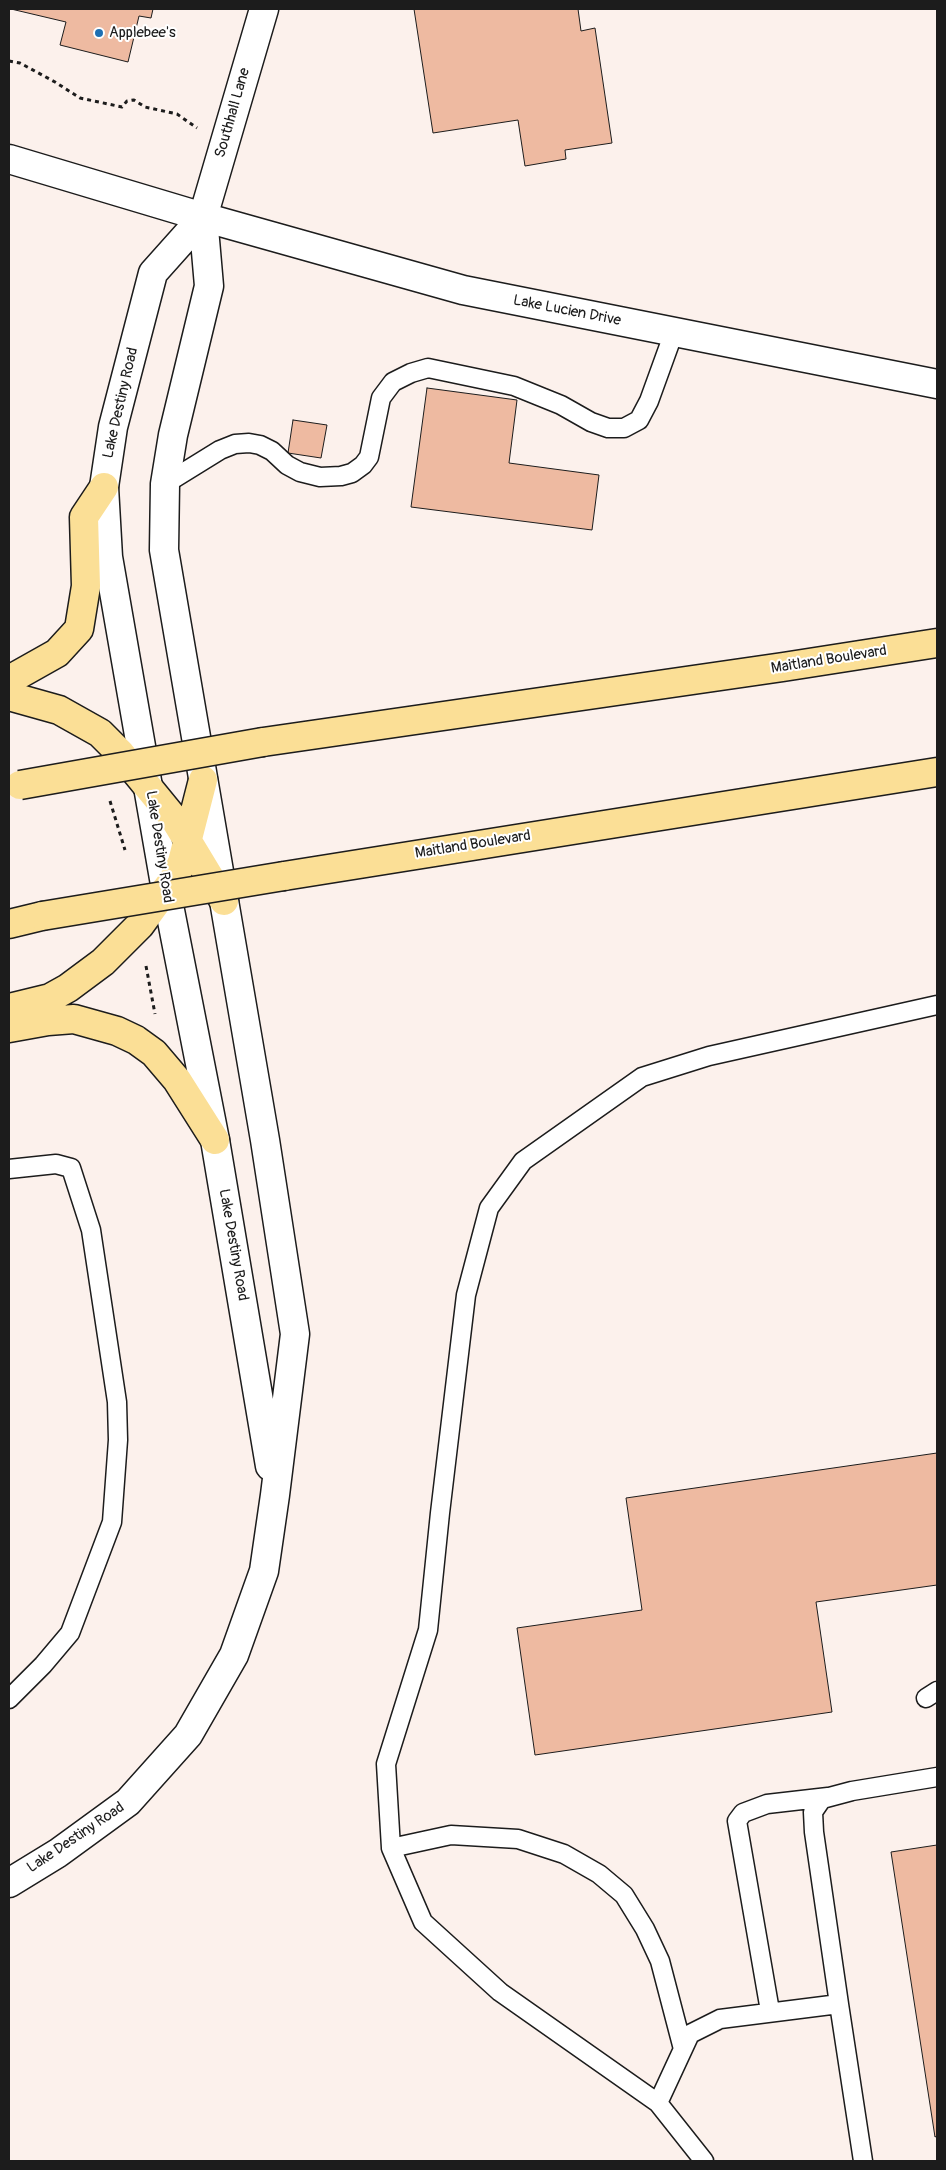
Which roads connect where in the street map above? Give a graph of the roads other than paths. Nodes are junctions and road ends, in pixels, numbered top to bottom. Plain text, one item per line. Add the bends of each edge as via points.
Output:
1 (264, 9) edge
2 (9, 159) edge
3 (203, 217) junction
4 (674, 332) junction
5 (937, 384) edge
6 (165, 484) junction
7 (104, 487) junction
8 (937, 643) edge
9 (9, 680) edge
10 (9, 696) edge
11 (937, 772) edge
12 (202, 780) junction
13 (937, 781) edge
14 (847, 785) junction
15 (13, 786) edge
16 (150, 788) junction
17 (187, 841) junction
18 (166, 890) junction
19 (224, 901) junction
20 (9, 924) edge
21 (937, 1005) edge
22 (9, 1008) edge
23 (9, 1028) edge
24 (215, 1140) junction
25 (9, 1169) edge
26 (276, 1495) junction
27 (9, 1699) edge
28 (937, 1777) edge
29 (828, 1797) junction
30 (391, 1848) junction
31 (9, 1883) edge
32 (839, 2004) junction
33 (770, 2011) junction
34 (684, 2048) junction
35 (658, 2103) junction
36 (704, 2161) edge
37 (863, 2161) edge

1 - 3 street, Southhall Lane
2 - 3 street
3 - 4 street, Lake Lucien Drive via 463,290
3 - 6 street, Lake Destiny Road via 209,286 173,434
3 - 7 street, Lake Destiny Road via 153,273 113,427
4 - 5 street, Lake Lucien Drive
4 - 6 lane via 649,401 639,420 624,428 608,428 591,422 561,405 514,386 428,368 393,382 381,398 369,457 352,472 320,478 287,465 260,445 248,443 220,450
6 - 12 street, Lake Destiny Road via 164,550
7 - 9 highway via 84,517 86,586 79,629 57,653
7 - 16 street, Lake Destiny Road via 108,557
8 - 15 highway, Maitland Boulevard, bridge via 262,742
10 - 16 highway via 59,710 100,733
11 - 14 highway, Maitland Boulevard
12 - 17 highway
12 - 19 street, Lake Destiny Road
13 - 14 highway
14 - 20 highway, Maitland Boulevard, bridge
16 - 17 highway
16 - 18 street, Lake Destiny Road
17 - 18 highway via 182,862
17 - 19 highway
18 - 22 highway via 140,925 86,975 50,998
18 - 24 street, Lake Destiny Road
19 - 26 street, Lake Destiny Road via 295,1334
21 - 30 lane via 708,1056 642,1077 523,1161 490,1208 466,1296 428,1630 386,1764
23 - 24 highway via 74,1019 136,1040 154,1053 177,1080
24 - 26 street, Lake Destiny Road
25 - 27 lane via 56,1164 71,1168 91,1230 117,1402 118,1440 112,1522 70,1633
26 - 31 street, Lake Destiny Road via 264,1571 234,1655 188,1735 128,1802 58,1853
28 - 29 lane
29 - 32 lane via 822,1799 813,1812 814,1832
29 - 33 lane via 767,1804 743,1813 737,1821
30 - 34 lane via 451,1835 518,1839 564,1854 599,1874 624,1894 645,1929 660,1961
30 - 35 lane via 424,1922 500,1992
32 - 33 lane
32 - 37 lane
33 - 34 lane via 720,2019 690,2034
34 - 35 lane
35 - 36 lane

